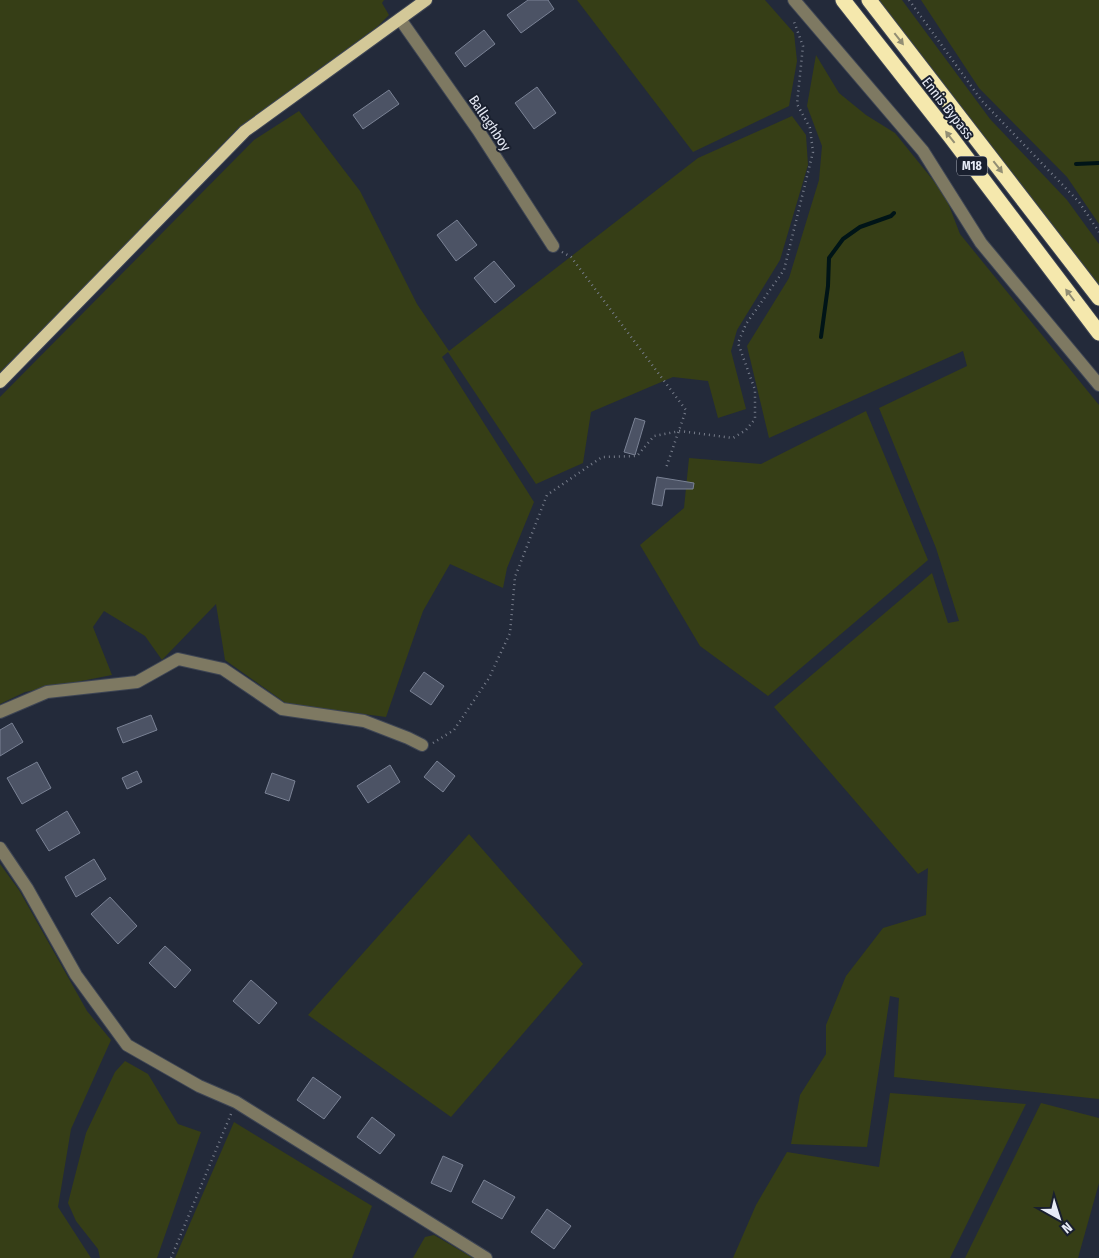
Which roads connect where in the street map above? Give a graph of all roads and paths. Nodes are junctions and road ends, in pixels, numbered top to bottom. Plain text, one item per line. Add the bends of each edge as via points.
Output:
1 (426, 0) edge
2 (794, 0) edge
3 (843, 0) edge
4 (869, 0) edge
5 (909, 0) edge
6 (788, 13) dead end
7 (400, 19) junction
8 (1099, 232) edge
9 (553, 246) joint
10 (1099, 298) edge
11 (1099, 333) edge
12 (0, 382) edge
13 (1099, 385) edge
14 (680, 431) junction
15 (666, 468) dead end
16 (0, 712) edge
17 (422, 745) joint
18 (0, 848) edge
19 (236, 1102) junction
20 (171, 1258) edge
21 (486, 1258) edge

1 - 7 main road
2 - 13 street via 923,151 982,243
11 -> 3 highway, Ennis Bypass / M18
4 -> 10 highway, Ennis Bypass / M18
5 - 8 path via 982,101 1079,202
6 - 14 path via 803,46 798,104 810,128 813,152 784,270 746,324 738,343 755,390 755,419 746,430 732,438
7 - 9 street, Ballaghboy via 478,130
7 - 12 main road via 244,131
9 - 14 path via 571,257 686,410
14 - 15 path
14 - 17 path via 654,436 637,456 602,458 547,495 515,577 510,633 489,678 454,730 434,743
16 - 17 street via 47,692 136,682 178,659 223,669 282,709 364,721
18 - 19 street via 27,888 76,975 127,1045 199,1086
19 - 20 path
19 - 21 street

